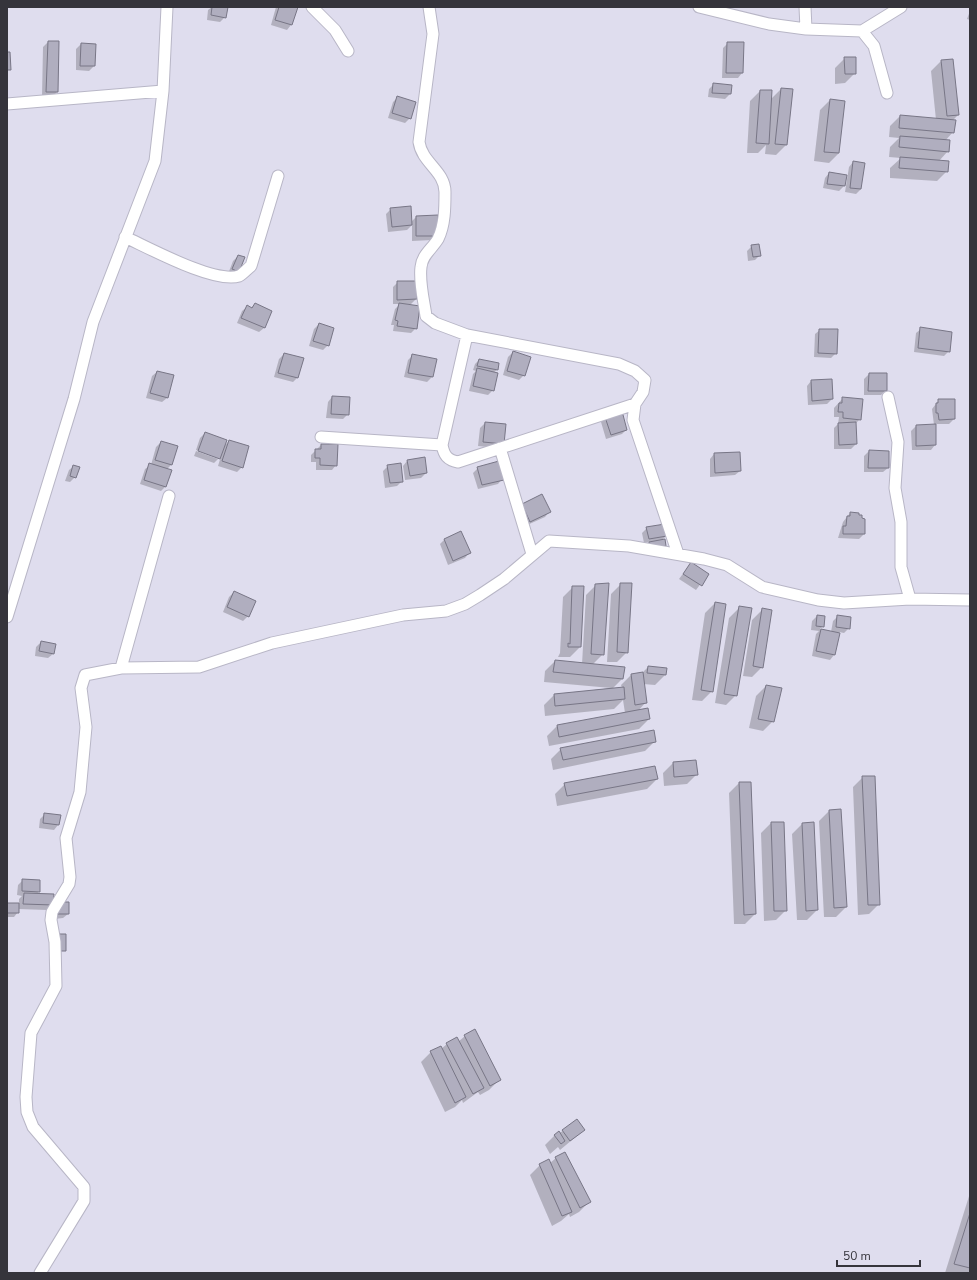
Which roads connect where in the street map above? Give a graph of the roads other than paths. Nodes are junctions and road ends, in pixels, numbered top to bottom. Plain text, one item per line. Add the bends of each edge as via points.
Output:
1 (167, 7) edge
2 (312, 7) edge
3 (429, 7) edge
4 (699, 7) edge
5 (805, 7) edge
6 (901, 7) edge
7 (806, 29) junction
8 (862, 31) junction
9 (348, 51) dead end
10 (163, 91) junction
11 (887, 93) dead end
12 (7, 104) edge
13 (278, 176) dead end
14 (125, 238) junction
15 (467, 335) junction
16 (888, 397) dead end
17 (635, 404) junction
18 (321, 437) dead end
19 (442, 445) junction
20 (500, 448) junction
21 (169, 496) dead end
22 (532, 554) junction
23 (678, 554) junction
24 (910, 599) junction
25 (970, 600) edge
26 (7, 617) edge
27 (121, 668) junction
28 (40, 1273) edge

1 - 10 street
2 - 9 street via 335,30
3 - 15 street via 433,34 419,142 420,151 444,182 445,192 443,227 437,240 424,256 421,267 423,293 426,316 434,323
4 - 7 street via 769,24
5 - 7 street
6 - 8 street
7 - 8 street
8 - 11 street via 874,46
10 - 12 street
10 - 14 street via 155,161
13 - 14 street via 251,266 239,276 223,278 200,271
14 - 26 street via 93,322 74,400
15 - 17 street via 619,364 635,371 645,380 643,392
15 - 19 street
16 - 24 street via 898,442 895,488 900,522 900,567
17 - 20 street
17 - 23 street via 633,420
18 - 19 street
19 - 20 street via 444,454 450,460 458,462
20 - 22 street
21 - 27 street
22 - 23 street via 549,541 629,546
22 - 27 street via 504,579 480,595 446,611 403,615 272,643 200,667
23 - 24 street via 727,565 762,586 818,600 844,603
24 - 25 street
27 - 28 street via 85,676 81,688 86,727 80,792 66,838 70,877 69,884 52,912 51,920 55,942 56,986 31,1033 27,1112 33,1127 84,1187 85,1194 84,1201

